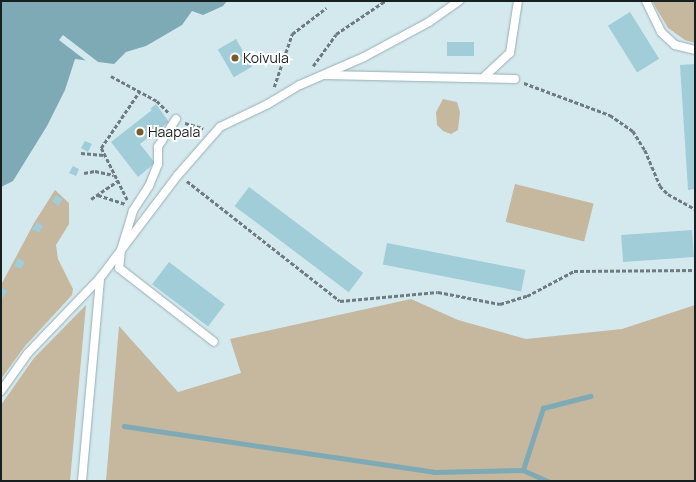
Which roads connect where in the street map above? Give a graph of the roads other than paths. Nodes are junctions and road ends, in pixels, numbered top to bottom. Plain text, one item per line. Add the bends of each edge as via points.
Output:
1 (459, 1) edge
2 (518, 1) edge
3 (646, 1) edge
4 (695, 50) edge
5 (322, 76) junction
6 (484, 77) junction
7 (515, 79) road end
8 (176, 119) road end
9 (120, 250) junction
10 (100, 278) junction
11 (214, 342) dead end
12 (1, 392) edge
13 (82, 481) edge

1 - 5 lane via 429,22
2 - 6 lane via 510,53
3 - 4 lane via 661,32 675,45
5 - 6 lane
5 - 9 lane via 220,127 178,175
6 - 7 lane
8 - 9 lane via 158,147 158,164 149,186 133,211
9 - 10 lane
9 - 11 lane via 119,268
10 - 12 lane via 28,353
10 - 13 lane

